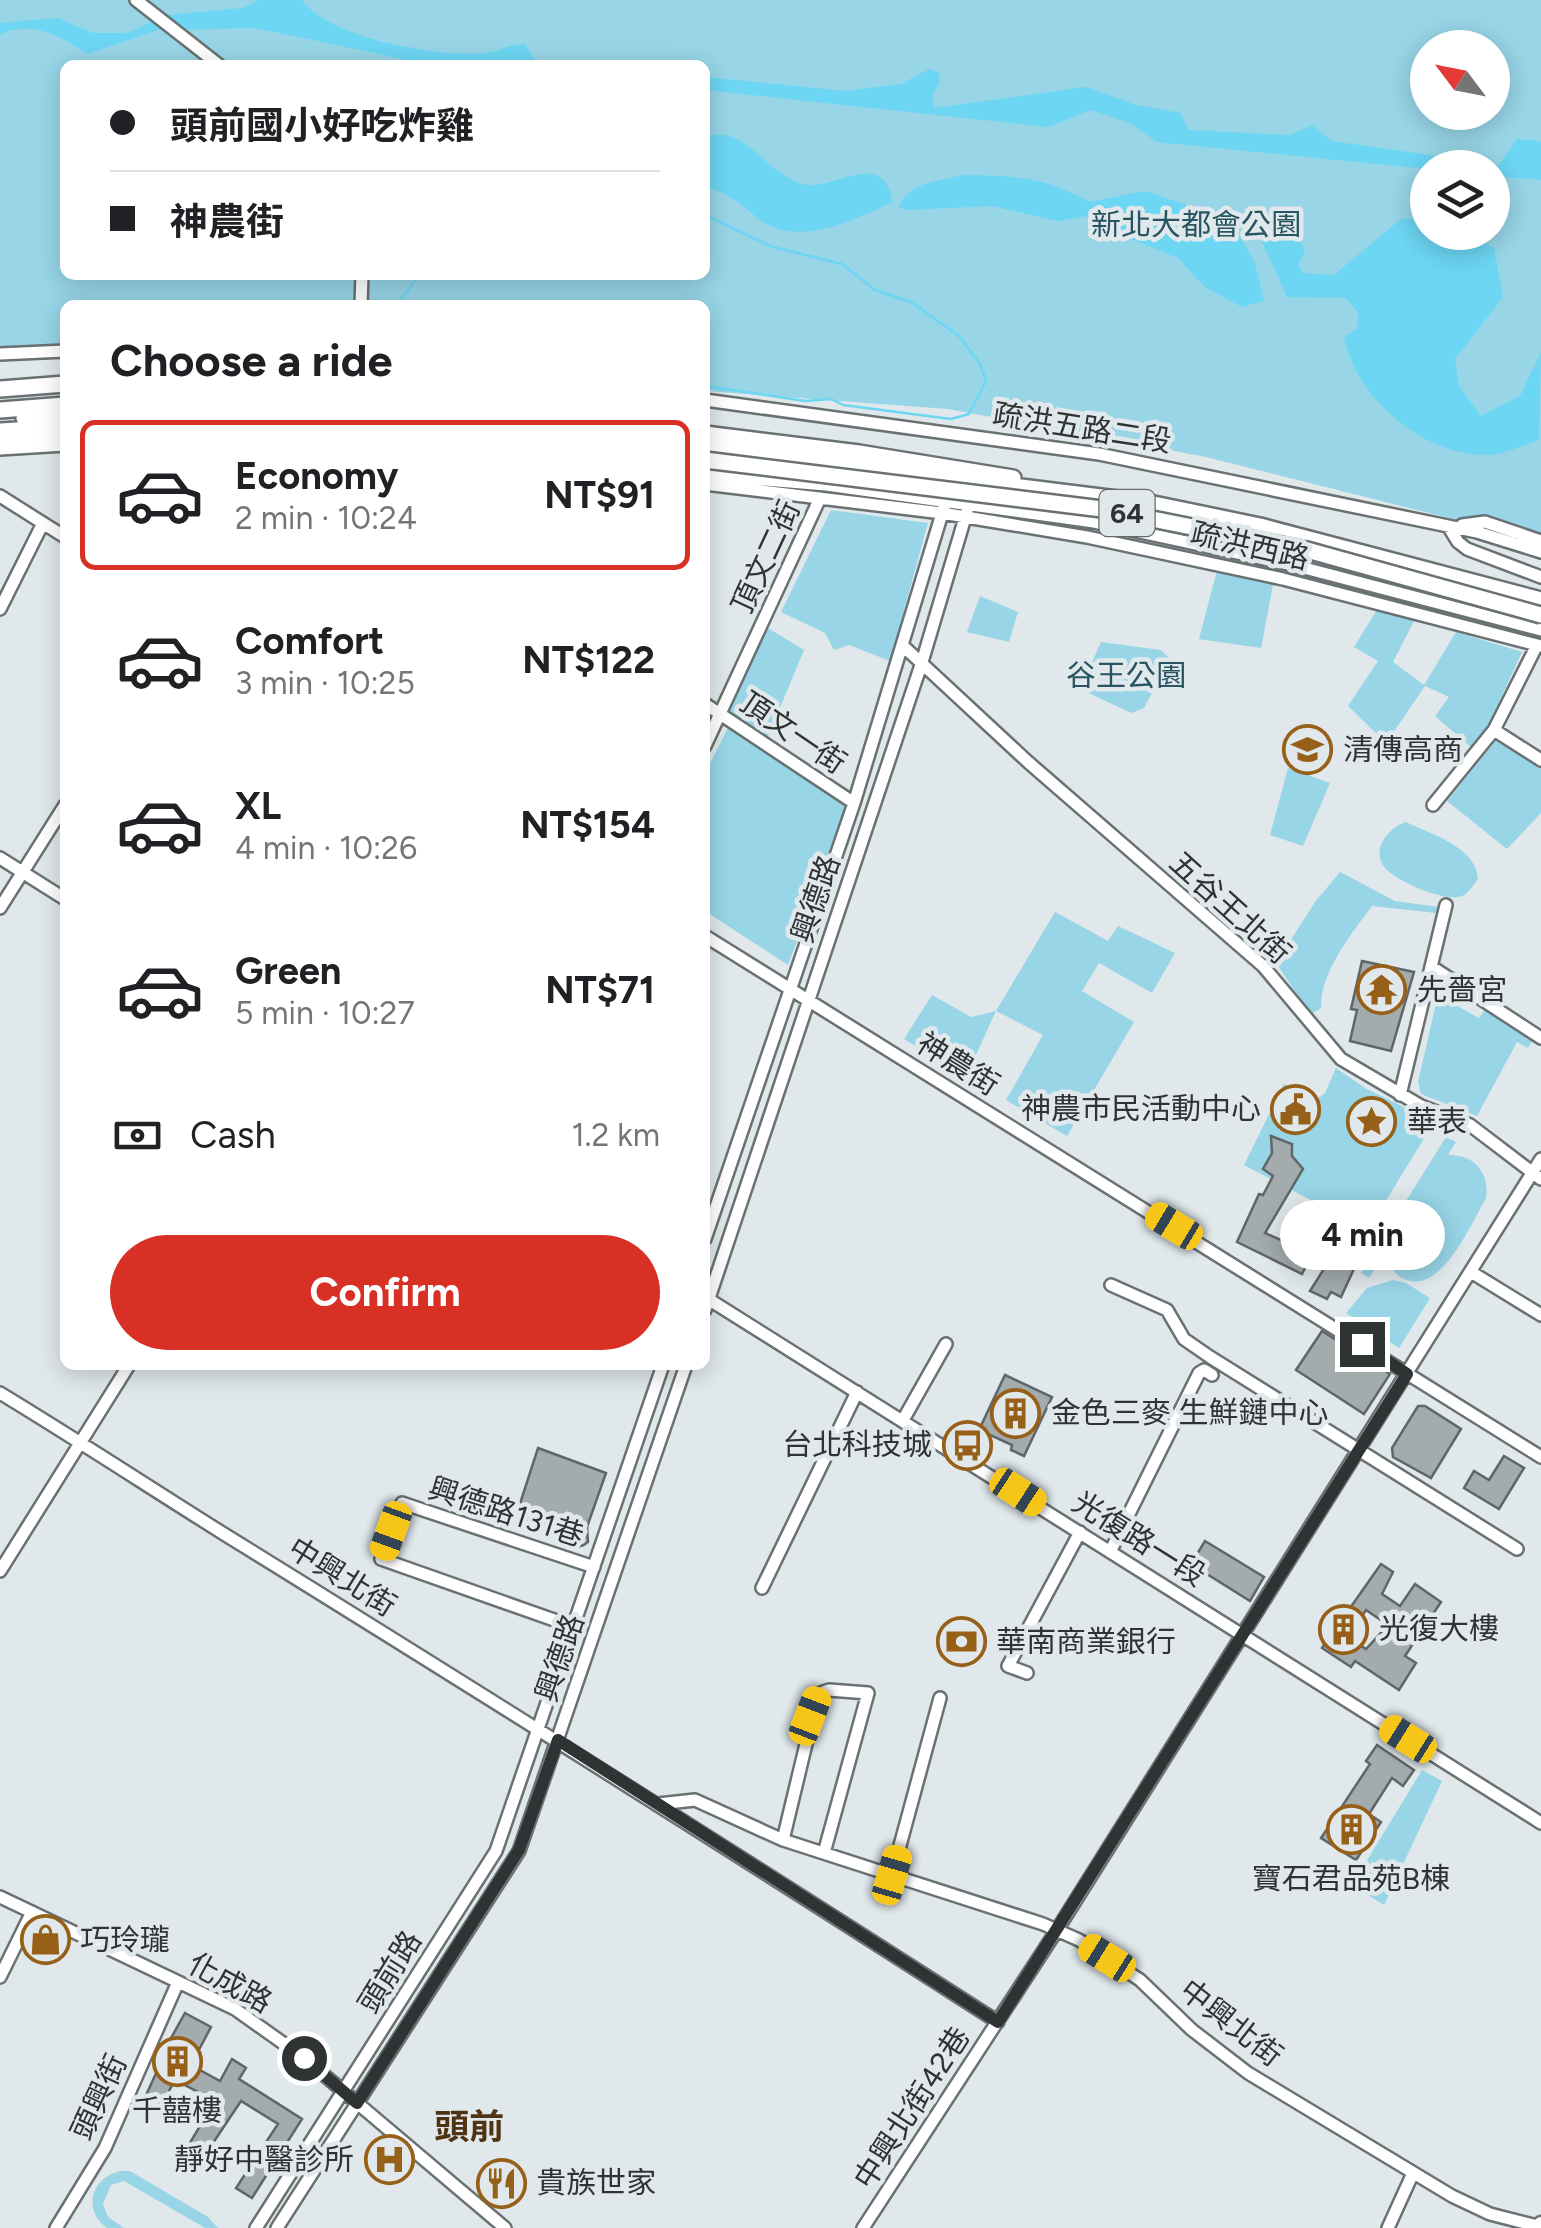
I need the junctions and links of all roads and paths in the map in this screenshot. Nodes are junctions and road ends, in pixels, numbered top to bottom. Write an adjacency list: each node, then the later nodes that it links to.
1 (136, 0): 2 (street)
2 (213, 60)
3 (60, 352): 4 (street)
4 (0, 354)
5 (60, 384): 6 (highway)
6 (0, 389)
7 (710, 401): 31 (street, 疏洪五路二段)
8 (60, 403): 9 (highway)
9 (0, 407)
10 (60, 416): 11 (highway)
11 (0, 419)
12 (60, 425): 13 (street)
13 (0, 429)
14 (60, 434): 16 (highway)
15 (710, 435): 25 (highway)
16 (0, 438)
17 (60, 444): 19 (street)
18 (710, 448): 25 (highway, 64)
19 (0, 449)
20 (710, 462): 40 (highway, 64, bridge)
21 (710, 476): 26 (street, 疏洪西路)
22 (710, 485): 24 (street, 疏洪西路)
23 (0, 496): 30 (street)
24 (820, 498): 28 (street, 疏洪西路); 46 (street, 頂文二街)
25 (1115, 499): 37 (highway, 64)
26 (946, 500): 27 (street, 疏洪西路); 28 (street, 興德路)
27 (970, 504): 29 (street, 興德路); 36 (street, 疏洪西路)
28 (942, 513): 29 (street, 疏洪西路); 42 (street, 興德路)
29 (966, 517): 39 (street, 疏洪西路); 44 (street, 興德路)
30 (43, 523): 32 (street); 38 (street)
31 (1448, 526): 33 (street, 疏洪五路二段); 34 (street, 疏洪五路二段); 35 (street)
32 (60, 534)
33 (1541, 541)
34 (1541, 552)
35 (1541, 578)
36 (1426, 598): 37 (street); 39 (street); 41 (street, 疏洪西路)
37 (1541, 601)
38 (0, 610)
39 (1420, 612): 43 (street, 疏洪西路)
40 (1541, 614)
41 (1541, 630)
42 (902, 645): 44 (street, 五谷王北街); 50 (street, 興德路)
43 (1539, 645): 47 (street)
44 (922, 662): 61 (street, 興德路); 63 (street, 五谷王北街)
45 (710, 708): 46 (street, 頂文一街)
46 (719, 714): 48 (street, 頂文二街); 50 (street, 頂文一街)
47 (1494, 730): 49 (street); 51 (street)
48 (710, 735)
49 (1541, 760)
50 (854, 803): 60 (street, 興德路)
51 (1433, 805)
52 (60, 813): 54 (street)
53 (0, 858): 54 (street)
54 (22, 872): 55 (street); 57 (street)
55 (60, 896)
56 (1446, 905): 59 (street)
57 (0, 908)
58 (710, 939): 60 (street, 神農街)
59 (1432, 967): 62 (street); 63 (street)
60 (788, 989): 61 (street, 神農街); 66 (street, 興德路)
61 (808, 1001): 69 (street, 興德路); 76 (street, 神農街)
62 (1541, 1038)
63 (1400, 1095): 65 (street, 五谷王北街)
64 (1541, 1159): 65 (street, 中興北街42巷)
65 (1537, 1176): 67 (street, 中興北街42巷)
66 (710, 1224)
67 (1471, 1272): 71 (street); 76 (street, 中興北街42巷)
68 (1111, 1285): 82 (street)
69 (710, 1290)
70 (710, 1304): 78 (street, 光復路一段)
71 (1541, 1315)
72 (946, 1344): 80 (street)
73 (126, 1370): 81 (street)
74 (661, 1370): 87 (street, 興德路)
75 (684, 1370): 95 (street, 興德路)
76 (1407, 1374): 82 (street, 中興北街42巷); 83 (street, 神農街)
77 (1212, 1375): 86 (street)
78 (857, 1392): 80 (street, 光復路一段); 89 (street)
79 (0, 1393): 81 (street, 中興北街)
80 (903, 1420): 84 (street, 光復路一段)
81 (83, 1441): 88 (street); 94 (street, 中興北街)
82 (1358, 1450): 85 (street); 91 (street, 中興北街42巷)
83 (1541, 1458)
84 (1080, 1532): 86 (street, 光復路一段); 92 (street)
85 (1517, 1549)
86 (1110, 1552): 91 (street, 光復路一段)
87 (594, 1567): 90 (street, 興德路); 90 (street, 興德路131巷)
88 (0, 1571)
89 (762, 1588)
90 (574, 1627): 94 (street, 興德路)
91 (1241, 1634): 97 (street, 光復路一段); 103 (street, 中興北街42巷)
92 (1027, 1673)
93 (940, 1698): 100 (street)
94 (540, 1729): 95 (street, 中興北街); 107 (street, 頭前路)
95 (558, 1740): 96 (street, 中興北街); 108 (street, 頭前路)
96 (658, 1804): 98 (street, 中興北街); 106 (street, 中興北街)
97 (1541, 1823)
98 (783, 1840): 99 (street, 中興北街); 99 (street)
99 (824, 1852): 100 (street, 中興北街)
100 (892, 1875): 103 (street, 中興北街)
101 (0, 1896): 102 (street, 化成路)
102 (32, 1912): 104 (street); 105 (street, 化成路)
103 (1056, 1930): 106 (street, 中興北街42巷); 109 (street, 中興北街)
104 (0, 1977)
105 (178, 1982): 107 (street, 化成路); 111 (street, 頭興街)
106 (998, 2022): 115 (street, 中興北街42巷)
107 (344, 2092): 108 (street, 化成路); 112 (street, 頭前路)
108 (357, 2103): 113 (street, 頭前路); 114 (street, 化成路)
109 (1412, 2173): 110 (street, 中興北街); 116 (street)
110 (1541, 2227)
111 (56, 2228)
112 (256, 2228)
113 (277, 2228)
114 (505, 2228)
115 (863, 2228)
116 (1388, 2228)

